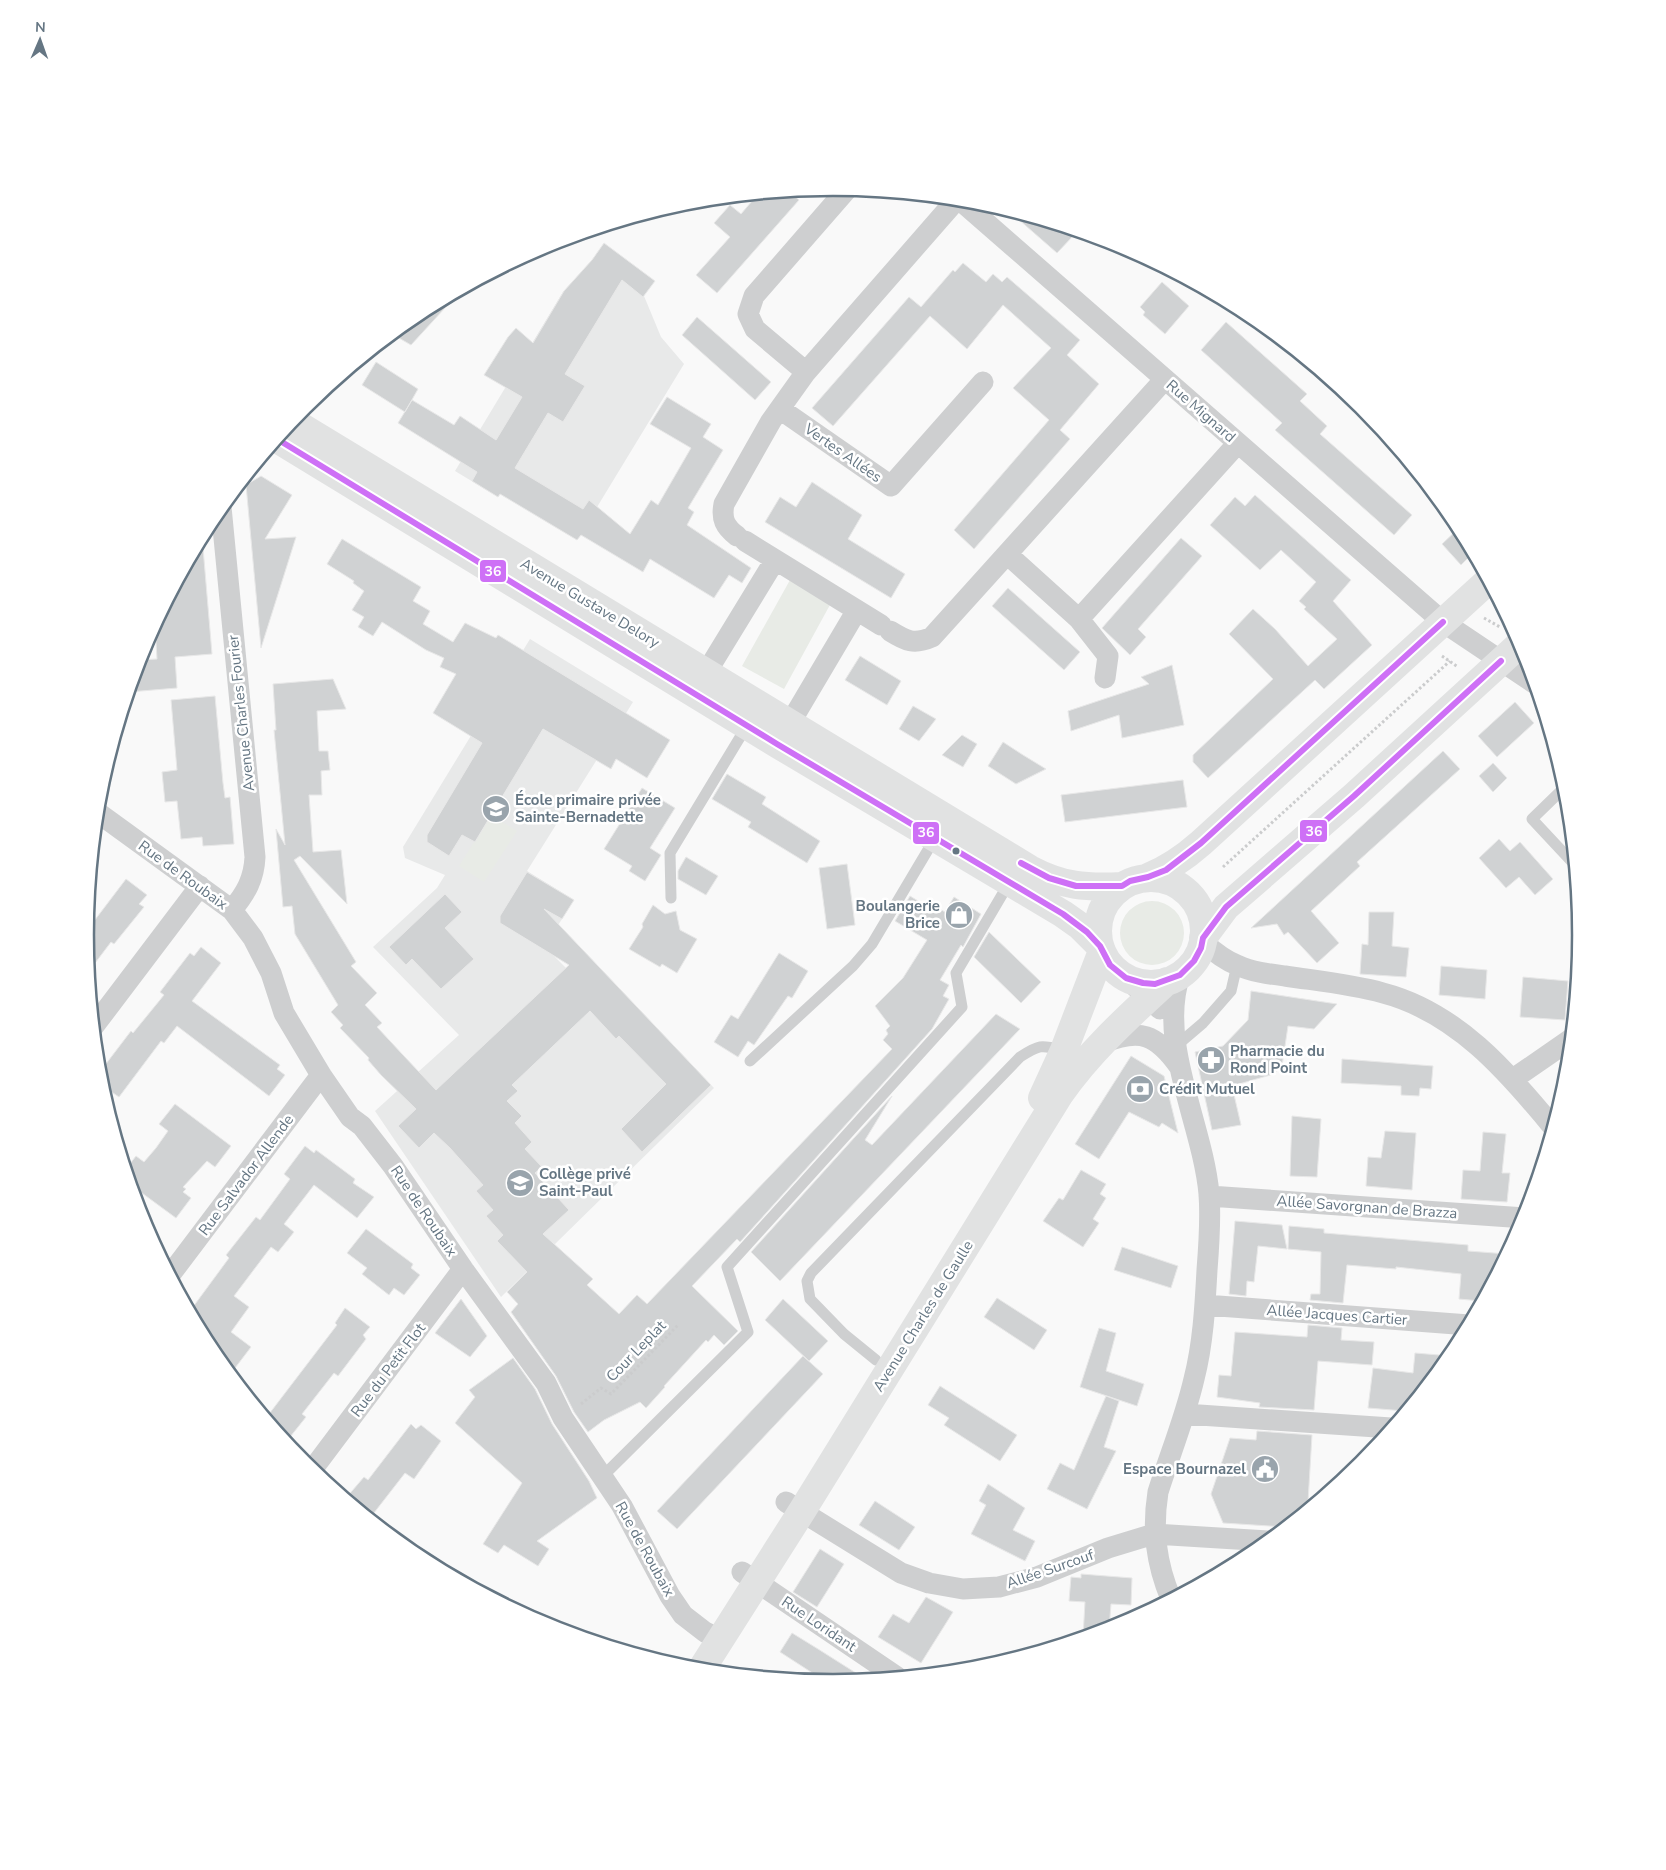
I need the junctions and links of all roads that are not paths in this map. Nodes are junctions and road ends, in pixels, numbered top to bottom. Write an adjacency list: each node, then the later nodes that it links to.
1 (841, 196): 4 (street)
2 (952, 206): 4 (street)
3 (969, 209): 5 (street, Rue Mignard)
4 (806, 372): 7 (street)
5 (1165, 379): 10 (street, Rue Mignard); 12 (street)
6 (983, 382): 7 (street, Vertes Allées)
7 (780, 409): 13 (street)
8 (298, 425): 22 (main road, Avenue Gustave Delory)
9 (282, 442): 22 (main road, Avenue Gustave Delory)
10 (1238, 443): 16 (street, Rue Mignard); 17 (street)
11 (222, 519): 34 (street, Avenue Charles Fourier)
12 (1007, 554): 15 (street); 17 (street)
13 (775, 560): 15 (street); 22 (street)
14 (1483, 584): 16 (main road)
15 (857, 610): 24 (street)
16 (1452, 614): 19 (street, Rue Mignard); 29 (main road)
17 (1079, 619): 21 (street)
18 (1510, 638): 19 (main road)
19 (1501, 661): 20 (street, Rue Mignard); 35 (main road)
20 (1526, 677)
21 (1105, 678)
22 (699, 683): 23 (main road, Avenue Gustave Delory)
23 (753, 716): 24 (main road, Avenue Gustave Delory); 33 (lane)
24 (784, 734): 27 (main road, Avenue Gustave Delory)
25 (1558, 794): 28 (lane)
26 (104, 817): 31 (street, Rue de Roubaix)
27 (941, 829): 30 (main road, Avenue Gustave Delory); 32 (main road, Avenue Gustave Delory); 44 (lane)
28 (1568, 858)
29 (1148, 878): 32 (main road); 35 (main road)
30 (1009, 883): 36 (main road, Avenue Gustave Delory); 59 (lane)
31 (200, 886): 34 (street, Rue de Roubaix); 39 (street)
32 (1122, 886): 36 (main road)
33 (672, 898)
34 (232, 910): 46 (street, Rue de Roubaix)
35 (1203, 940): 37 (street); 38 (main road)
36 (1101, 948): 38 (main road); 43 (main road, Avenue Charles de Gaulle)
37 (1237, 965): 40 (lane); 47 (street)
38 (1165, 984): 40 (street); 40 (street); 41 (main road, Avenue Charles de Gaulle)
39 (98, 1012)
40 (1175, 1041): 45 (street)
41 (1103, 1043): 45 (street); 60 (main road, Avenue Charles de Gaulle)
42 (1564, 1044): 47 (street)
43 (1064, 1050): 55 (main road, Avenue Charles de Gaulle); 55 (lane)
44 (750, 1061)
45 (1181, 1069): 49 (street)
46 (321, 1075): 51 (street, Rue Salvador Allende); 52 (street, Rue de Roubaix)
47 (1513, 1079): 48 (street)
48 (1548, 1121)
49 (1210, 1196): 50 (street, Allée Savorgnan de Brazza); 53 (street)
50 (1516, 1217)
51 (174, 1269)
52 (464, 1270): 58 (street, Rue du Petit Flot); 59 (street, Rue de Roubaix)
53 (1205, 1305): 54 (street, Allée Jacques Cartier); 56 (street)
54 (1461, 1324)
55 (876, 1360): 60 (main road, Avenue Charles de Gaulle)
56 (1185, 1414): 57 (street); 61 (street)
57 (1384, 1428)
58 (317, 1464)
59 (602, 1477): 65 (street, Rue de Roubaix)
60 (794, 1506): 61 (street, Allée Surcouf); 63 (main road, Avenue Charles de Gaulle)
61 (1154, 1534): 62 (street); 64 (street)
62 (1257, 1540)
63 (749, 1577): 65 (main road, Avenue Charles de Gaulle); 68 (street, Rue Loridant)
64 (1168, 1594)
65 (712, 1636): 66 (main road, Avenue Charles de Gaulle); 67 (main road, Avenue Charles de Gaulle)
66 (689, 1660)
67 (703, 1662)
68 (890, 1672)

